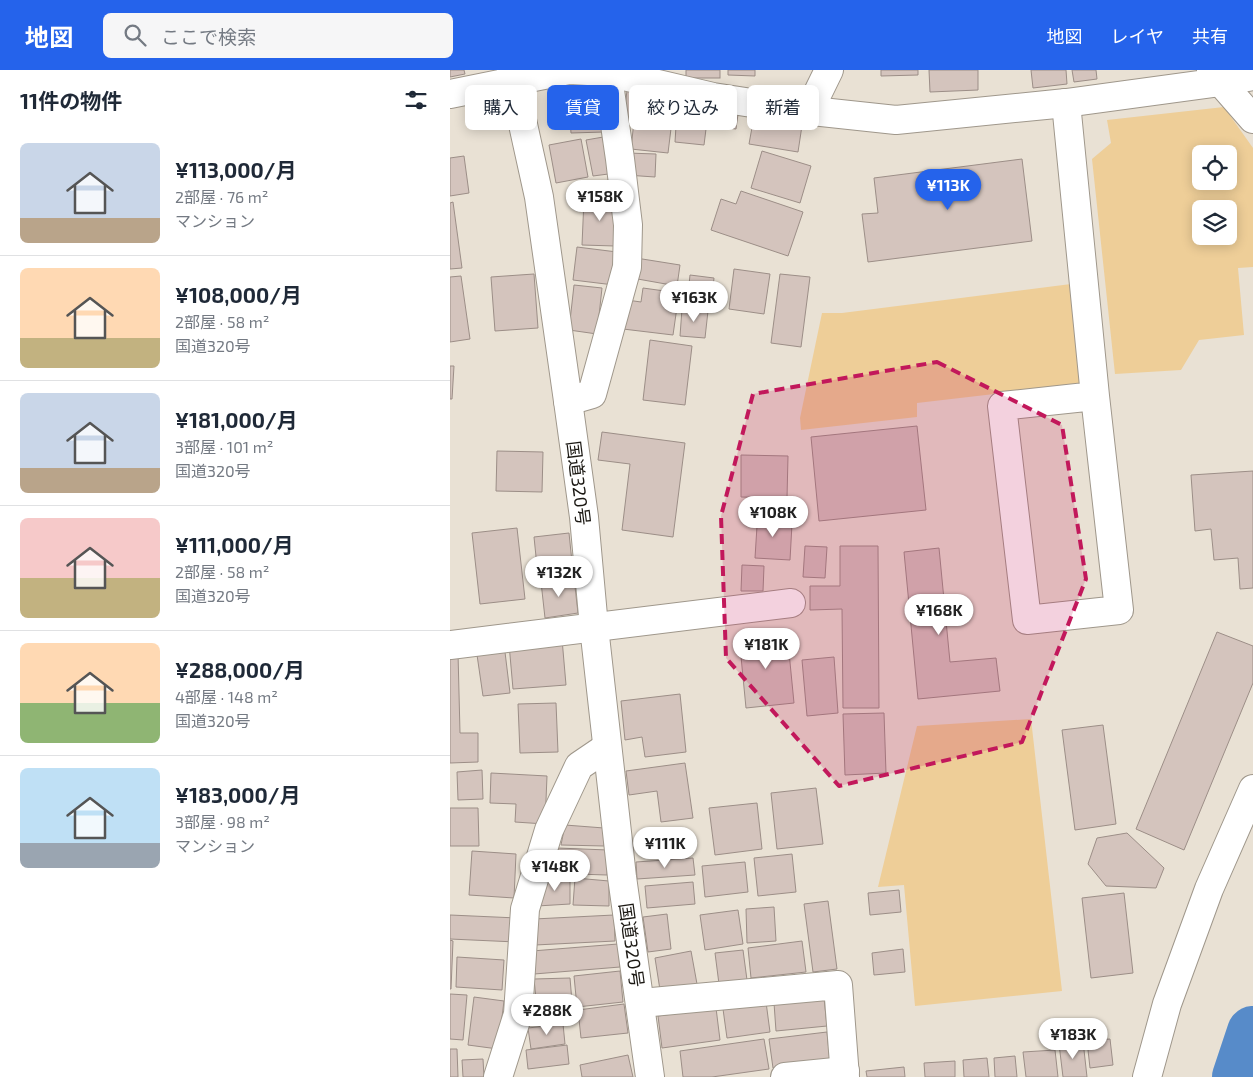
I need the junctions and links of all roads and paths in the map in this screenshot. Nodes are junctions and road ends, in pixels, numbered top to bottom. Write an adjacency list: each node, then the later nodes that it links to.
1 (828, 70): 5 (street)
2 (607, 71): 3 (street); 7 (street); 12 (street)
3 (512, 75): 6 (street); 12 (street, 国道320号)
4 (1231, 77): 8 (street); 10 (street)
5 (819, 89)
6 (450, 94)
7 (747, 102)
8 (1066, 103): 9 (street); 11 (street)
9 (819, 112)
10 (1253, 119)
11 (1095, 396): 11 (street)
12 (568, 401): 14 (street, 国道320号)
13 (791, 603): 14 (street)
14 (594, 627): 15 (street); 16 (street, 国道320号)
15 (450, 645)
16 (607, 747): 18 (street, 国道320号); 20 (street)
17 (1253, 790): 23 (street)
18 (641, 1003): 19 (street); 21 (street, 国道320号)
19 (845, 1074): 22 (street)
20 (498, 1077)
21 (650, 1077)
22 (785, 1077)
23 (1147, 1077)

